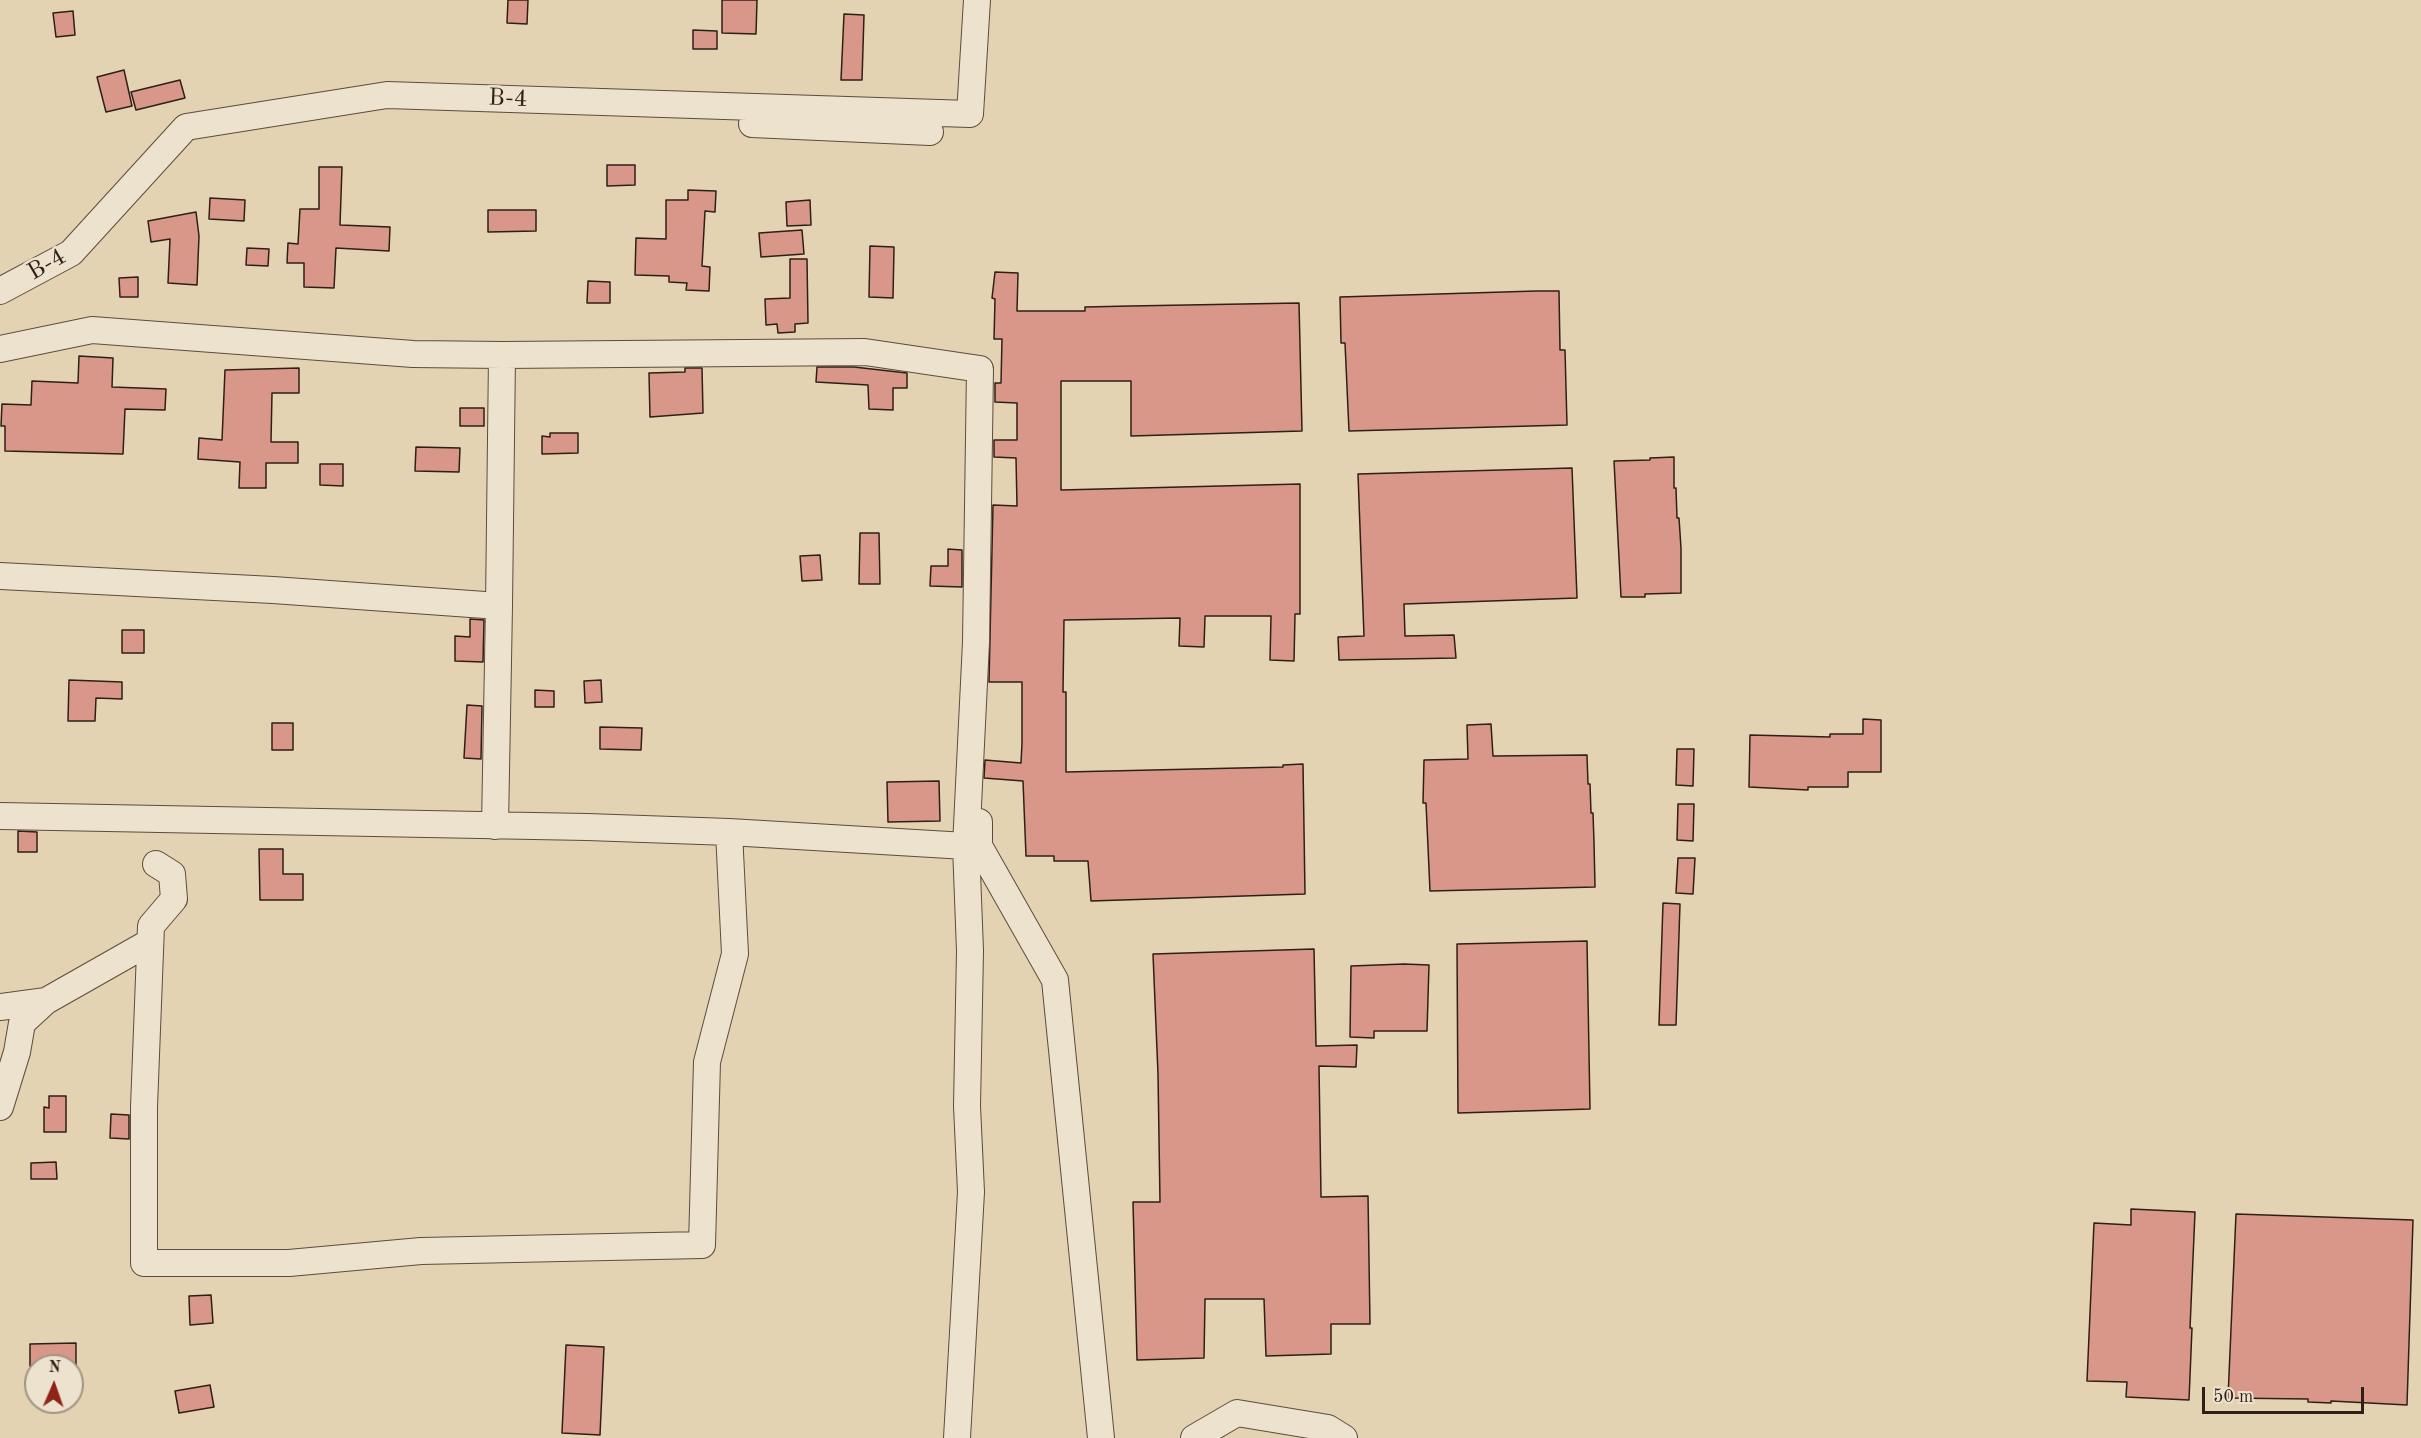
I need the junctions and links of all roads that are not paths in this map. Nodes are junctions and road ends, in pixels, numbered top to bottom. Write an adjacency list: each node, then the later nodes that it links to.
1 (977, 0): 2 (street, B-4)
2 (186, 127): 3 (street); 4 (street, B-4)
3 (930, 132)
4 (0, 291)
5 (0, 348): 6 (street)
6 (502, 355): 8 (street); 9 (street)
7 (0, 576): 8 (street)
8 (499, 606): 11 (street)
9 (976, 642): 13 (street); 20 (street)
10 (0, 816): 11 (street)
11 (495, 825): 12 (street)
12 (729, 832): 13 (street); 15 (street)
13 (966, 846): 19 (street)
14 (156, 864): 15 (street)
15 (150, 942): 16 (street)
16 (46, 1001): 17 (street); 18 (street)
17 (0, 1007)
18 (0, 1107)
19 (957, 1438)
20 (1101, 1438)
21 (1194, 1438): 22 (street)
22 (1344, 1438)

